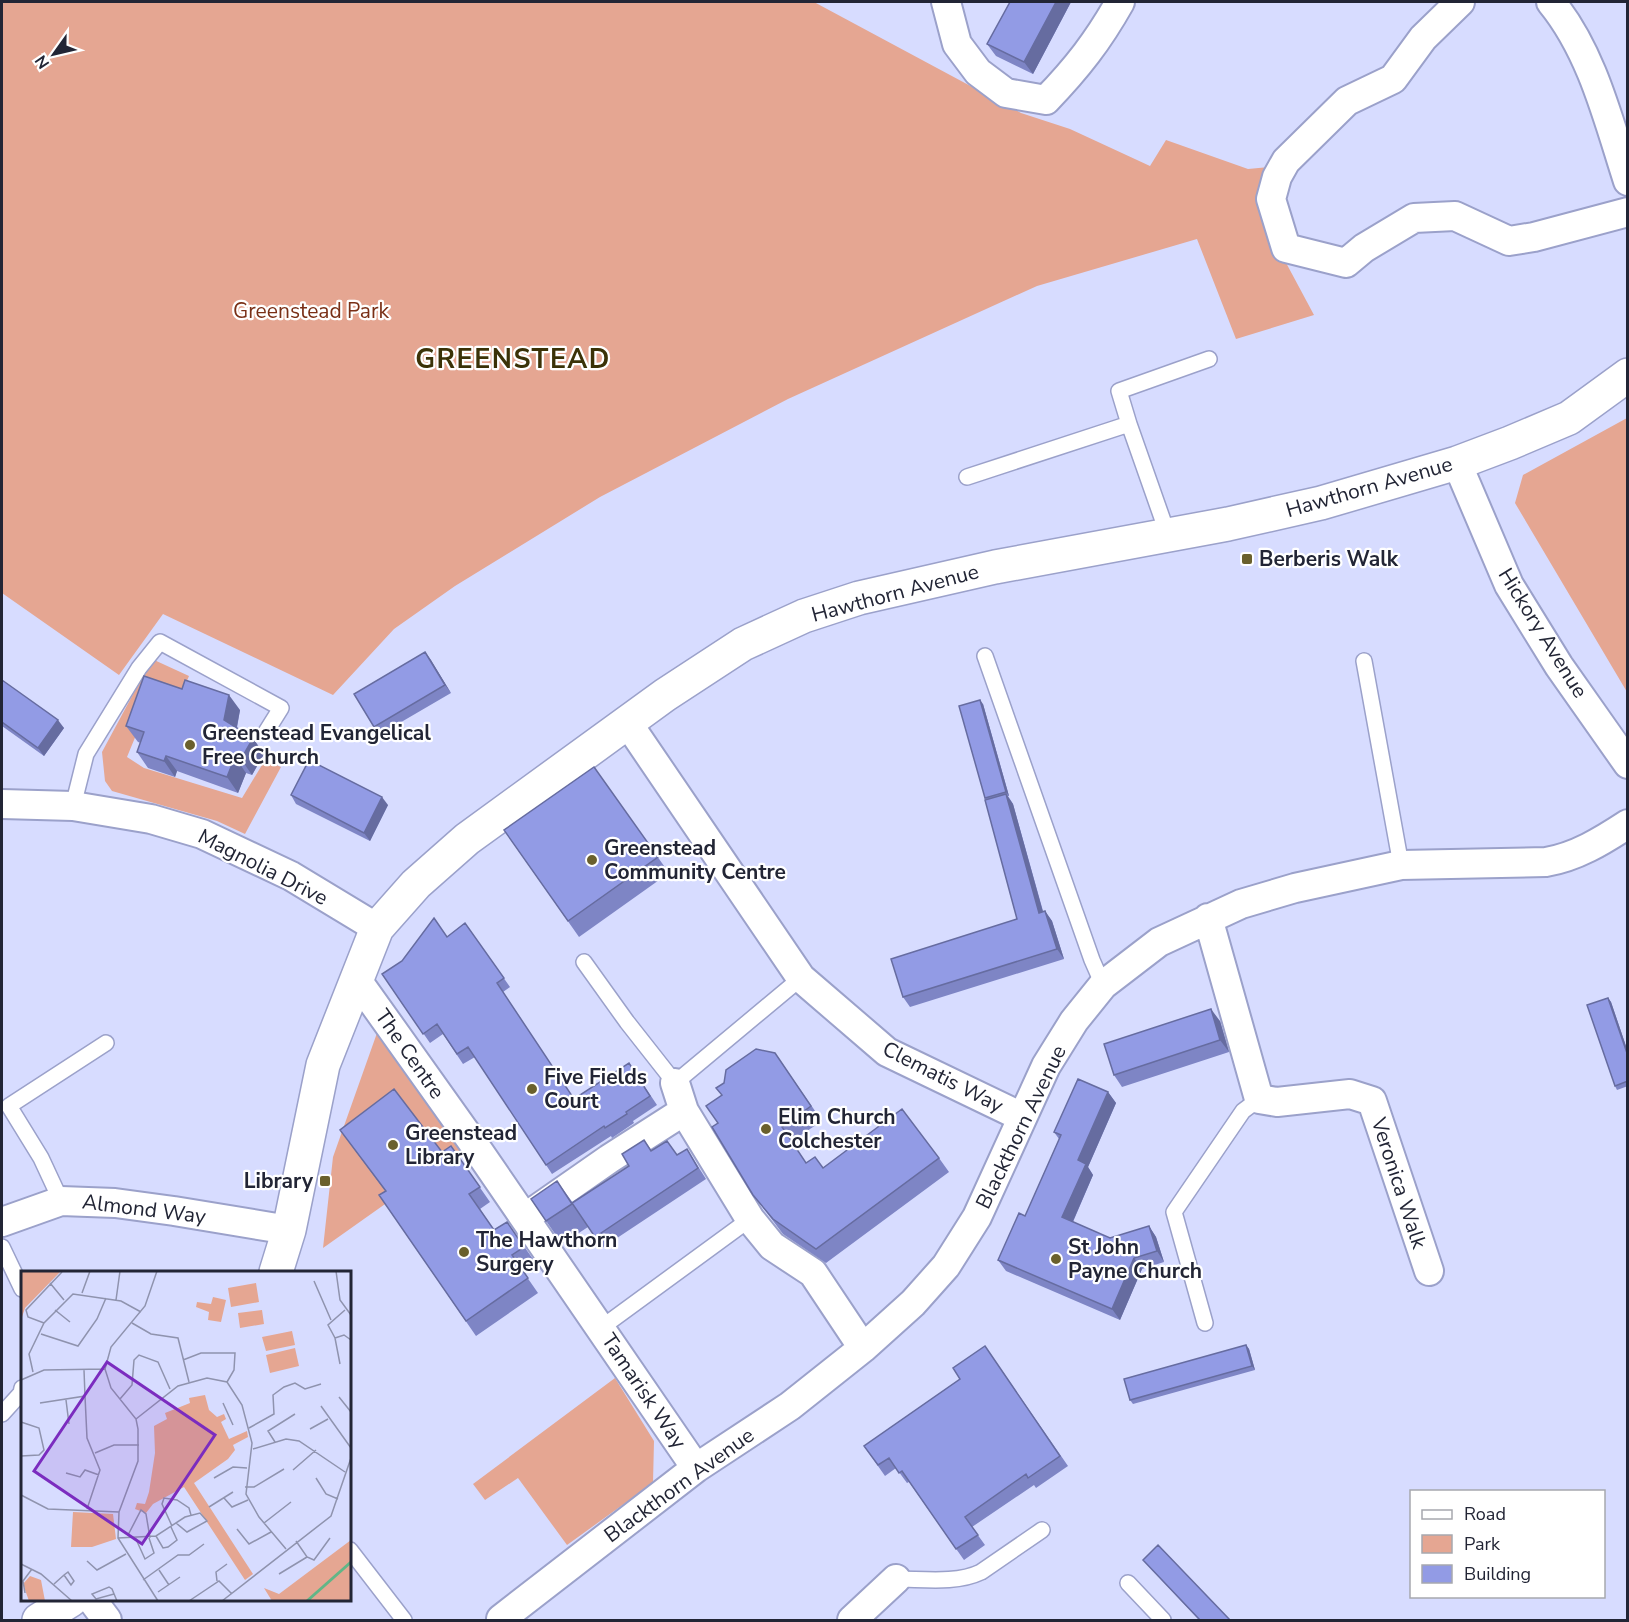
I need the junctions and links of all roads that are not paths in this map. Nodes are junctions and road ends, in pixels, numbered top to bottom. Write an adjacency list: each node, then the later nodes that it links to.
1 (945, 2): 2 (street)
2 (1120, 2)
3 (1460, 2): 7 (street)
4 (1551, 2): 5 (street)
5 (1618, 113): 6 (street)
6 (1628, 181)
7 (1628, 212)
8 (1209, 359): 10 (lane)
9 (1628, 375): 11 (street, Hawthorn Avenue)
10 (1129, 424): 12 (lane); 13 (lane)
11 (1457, 463): 13 (street, Hawthorn Avenue); 18 (street, Hickory Avenue)
12 (967, 477)
13 (1168, 535): 16 (street, Hawthorn Avenue)
14 (985, 656): 28 (lane)
15 (1364, 661): 22 (lane)
16 (627, 722): 24 (street, Hawthorn Avenue); 26 (street, Clematis Way)
17 (266, 732): 20 (lane)
18 (1628, 764)
19 (2, 804): 20 (street, Magnolia Drive)
20 (73, 806): 24 (street, Magnolia Drive)
21 (1628, 824): 22 (street, Blackthorn Avenue)
22 (1401, 865): 23 (street, Blackthorn Avenue)
23 (1208, 918): 28 (street, Blackthorn Avenue); 31 (street)
24 (377, 928): 27 (street, Hawthorn Avenue)
25 (584, 962): 30 (lane)
26 (801, 978): 30 (lane); 33 (street, Clematis Way)
27 (357, 980): 35 (street, The Centre); 38 (street, Hawthorn Avenue)
28 (1103, 985): 33 (street, Blackthorn Avenue)
29 (106, 1043): 34 (lane)
30 (675, 1083): 32 (street)
31 (1259, 1099): 41 (street, Veronica Walk); 44 (lane)
32 (684, 1111): 35 (street); 36 (street)
33 (1022, 1117): 45 (street, Blackthorn Avenue)
34 (61, 1201): 37 (street, Almond Way); 38 (street, Almond Way)
35 (524, 1218): 43 (street, The Centre)
36 (750, 1219): 43 (lane); 45 (street)
37 (2, 1222)
38 (289, 1230): 40 (street, Hawthorn Avenue)
39 (2, 1247): 42 (lane)
40 (276, 1271)
41 (1429, 1271)
42 (21, 1287)
43 (595, 1321): 48 (street, Tamarisk Way)
44 (1204, 1323)
45 (864, 1348): 48 (street, Blackthorn Avenue)
46 (21, 1393): 47 (lane)
47 (2, 1414)
48 (696, 1468): 58 (street, Blackthorn Avenue)
49 (1042, 1530): 51 (lane)
50 (351, 1551): 57 (lane)
51 (896, 1579): 59 (street)
52 (1128, 1583): 60 (lane)
53 (68, 1601): 55 (street)
54 (93, 1601): 56 (street)
55 (39, 1620)
56 (106, 1620)
57 (404, 1620)
58 (501, 1620)
59 (852, 1620)
60 (1163, 1620)

